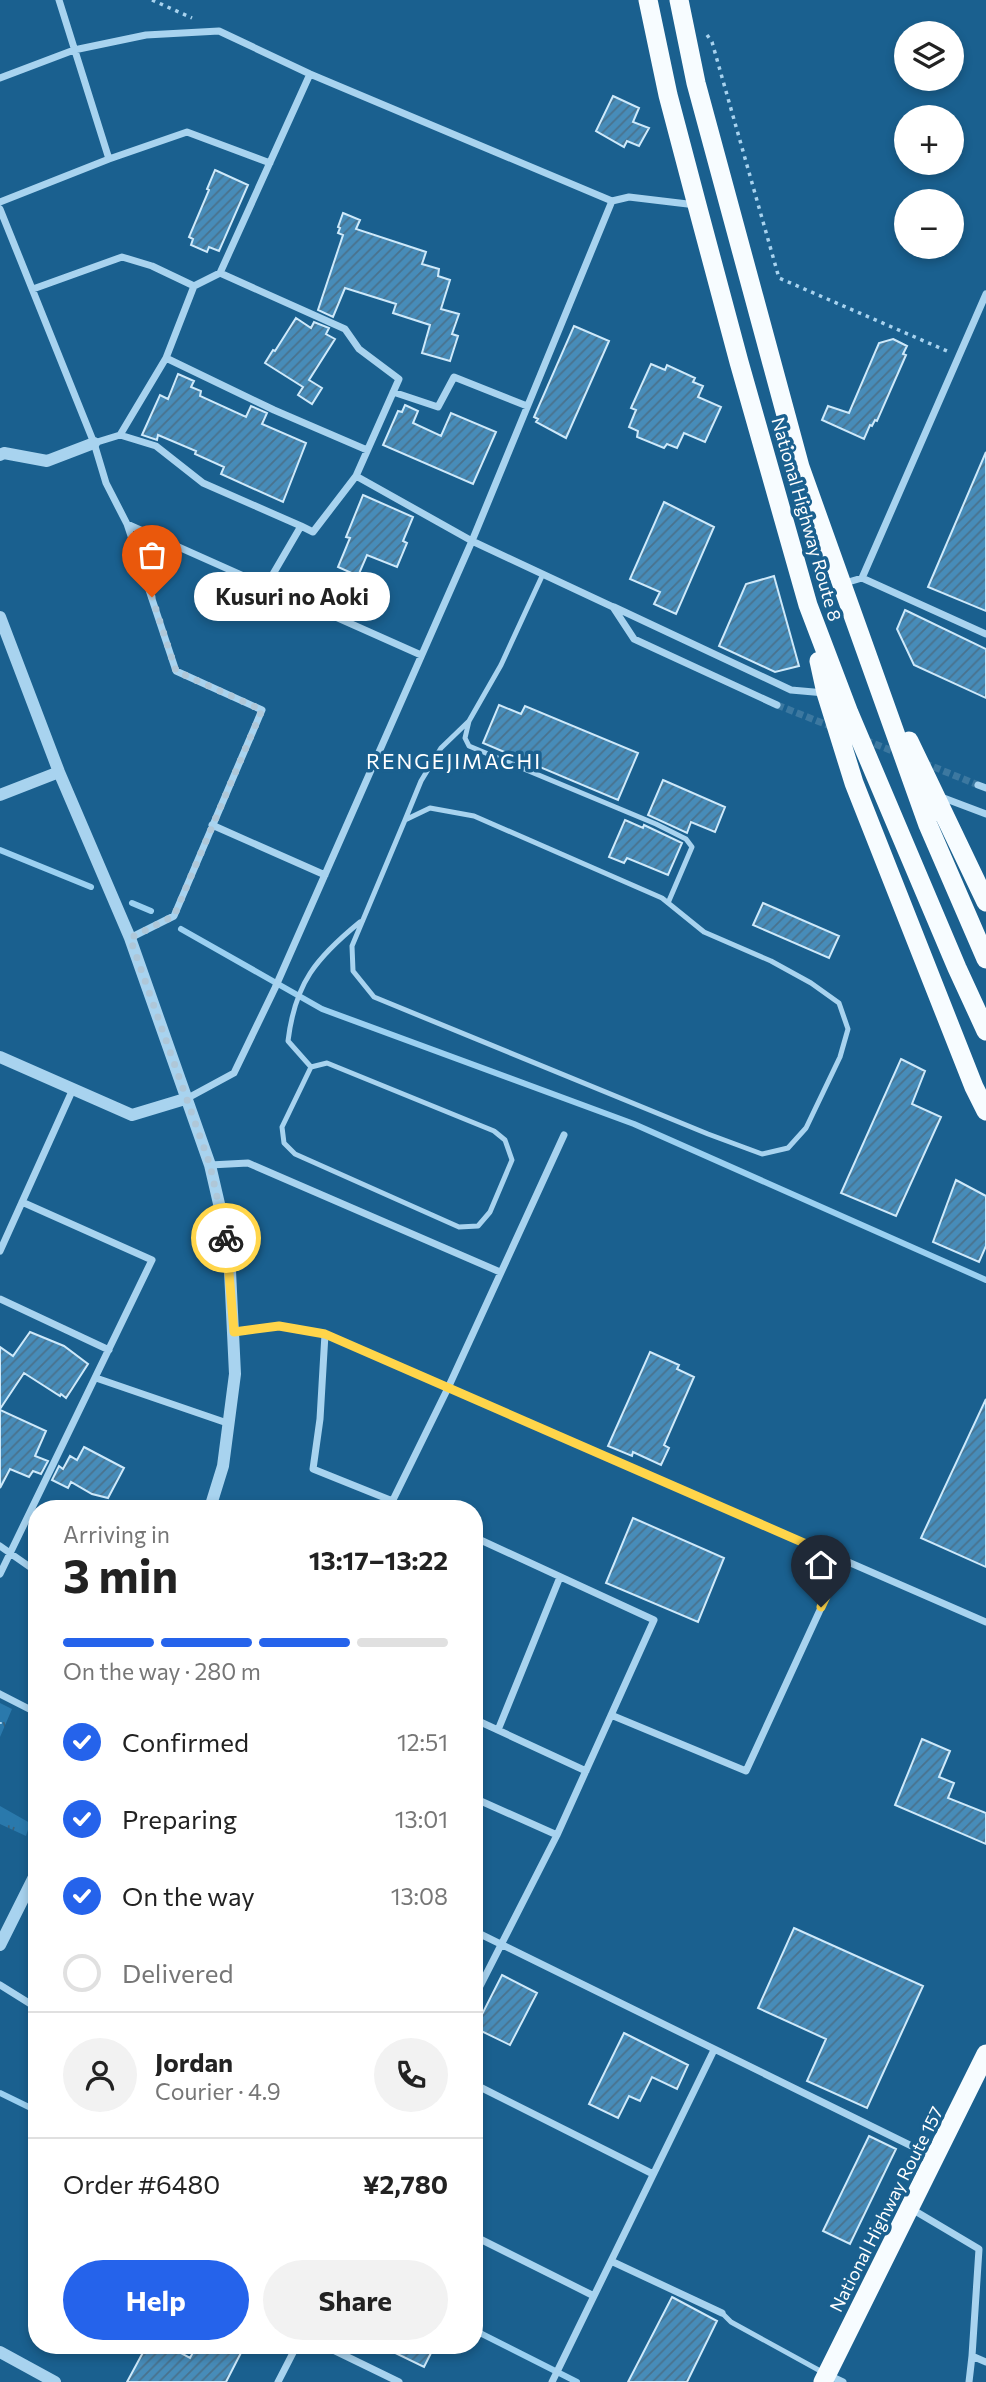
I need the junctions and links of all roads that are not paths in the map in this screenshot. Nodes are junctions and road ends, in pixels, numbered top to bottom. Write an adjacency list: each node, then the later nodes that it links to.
1 (59, 0): 4 (street)
2 (648, 0): 11 (highway, National Highway Route 8)
3 (679, 0): 30 (highway, National Highway Route 8)
4 (74, 50): 5 (street); 6 (street); 7 (street)
5 (310, 74): 8 (street); 9 (street)
6 (0, 78)
7 (109, 159): 8 (street); 10 (street)
8 (270, 163): 13 (street)
9 (612, 201): 11 (street); 19 (street)
10 (0, 202)
11 (697, 205): 32 (highway, National Highway Route 8)
12 (0, 209): 15 (street)
13 (220, 273): 14 (street); 18 (street)
14 (194, 286): 15 (street); 17 (street)
15 (33, 289): 21 (street)
16 (986, 294): 29 (street)
17 (166, 358): 20 (street); 22 (street)
18 (393, 392): 19 (street); 22 (street)
19 (527, 407): 27 (street)
20 (120, 435): 21 (street); 26 (street)
21 (94, 443): 23 (street); 25 (street)
22 (367, 450): 24 (street)
23 (0, 455)
24 (356, 476): 26 (street); 27 (street)
25 (127, 524): 31 (street); 46 (street)
26 (301, 526): 31 (street)
27 (472, 541): 28 (street); 37 (street)
28 (543, 574): 33 (street); 40 (lane)
29 (862, 578): 30 (street); 35 (street)
30 (841, 584): 36 (highway, National Highway Route 8)
31 (266, 586): 37 (street)
32 (808, 605): 38 (highway); 53 (highway, National Highway Route 8)
33 (613, 607): 38 (street); 39 (street)
34 (0, 617): 41 (street)
35 (986, 634)
36 (860, 639): 42 (highway); 52 (highway, National Highway Route 8)
37 (421, 655): 47 (street)
38 (826, 693): 58 (highway)
39 (777, 705)
40 (469, 721): 45 (lane); 49 (lane)
41 (60, 772): 43 (street); 51 (street)
42 (934, 794): 44 (street); 48 (highway)
43 (0, 795)
44 (986, 814)
45 (405, 820): 49 (lane); 50 (lane)
46 (212, 825): 47 (street); 51 (street)
47 (325, 875): 57 (street)
48 (986, 902)
49 (668, 903): 50 (lane)
50 (363, 919): 55 (lane)
51 (130, 938): 57 (street)
52 (986, 958)
53 (986, 1031)
54 (0, 1057): 56 (street)
55 (311, 1067): 55 (lane)
56 (73, 1089): 57 (street); 61 (street)
57 (185, 1099): 60 (street)
58 (986, 1111)
59 (564, 1135): 63 (street)
60 (210, 1165): 63 (street); 65 (street)
61 (22, 1202): 62 (street); 67 (street)
62 (0, 1251)
63 (500, 1272): 69 (street)
64 (0, 1299): 67 (street)
65 (234, 1332): 66 (street); 70 (street)
66 (325, 1334): 69 (street); 73 (street)
67 (109, 1350): 68 (street)
68 (96, 1378): 70 (street); 71 (street)
69 (448, 1388): 74 (street); 79 (street)
70 (230, 1424): 72 (street)
71 (36, 1500)
72 (212, 1500)
73 (380, 1500)
74 (393, 1500)
75 (28, 1516): 78 (street)
76 (483, 1541): 82 (street)
77 (0, 1546): 78 (street)
78 (10, 1553): 80 (street); 81 (street)
79 (843, 1560): 83 (street); 86 (street)
80 (28, 1566)
81 (0, 1574)
82 (561, 1577): 86 (street); 88 (street)
83 (986, 1622)
84 (0, 1694): 85 (street)
85 (28, 1708)
86 (611, 1715): 89 (street)
87 (483, 1723): 88 (street)
88 (498, 1730): 89 (street)
89 (586, 1771): 91 (street)
90 (483, 1802): 91 (street)
91 (558, 1835): 95 (street)
92 (28, 1889): 94 (street)
93 (483, 1936): 95 (street)
94 (0, 1945)
95 (501, 1945): 96 (street); 99 (street)
96 (483, 1980)
97 (0, 1985): 98 (street)
98 (28, 2002)
99 (714, 2050): 102 (street); 103 (street)
100 (986, 2054): 102 (highway, National Highway Route 157)
101 (483, 2089): 103 (street)
102 (936, 2158): 104 (highway, National Highway Route 157)
103 (653, 2174): 106 (street)
104 (909, 2207): 112 (street); 114 (highway, National Highway Route 157)
105 (483, 2240): 107 (street)
106 (611, 2261): 107 (street); 108 (street)
107 (594, 2296): 115 (street)
108 (722, 2313): 114 (lane)
109 (0, 2352): 116 (street)
110 (292, 2354): 117 (street)
111 (341, 2354): 118 (street)
112 (972, 2357): 113 (street); 119 (street)
113 (986, 2362)
114 (831, 2379)
115 (553, 2381)
116 (55, 2382)
117 (278, 2382)
118 (399, 2382)
119 (969, 2382)

